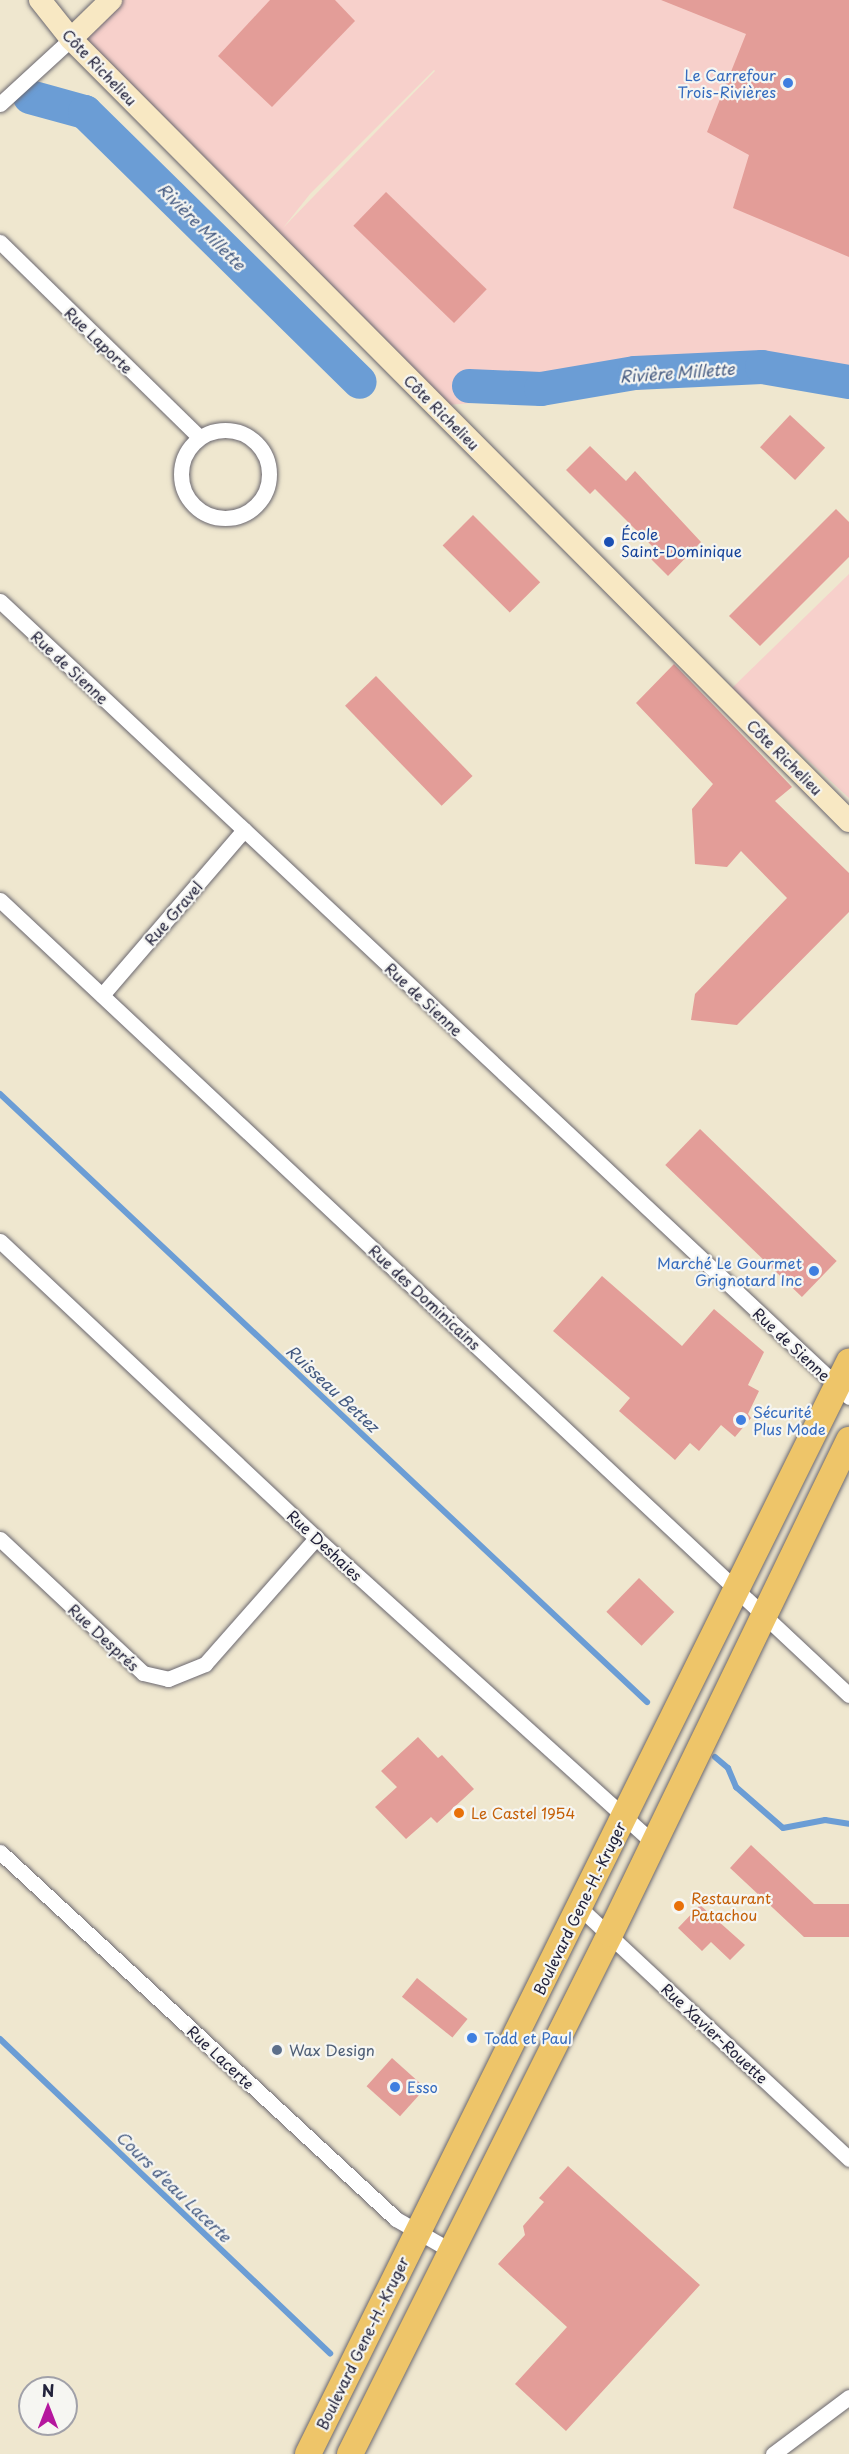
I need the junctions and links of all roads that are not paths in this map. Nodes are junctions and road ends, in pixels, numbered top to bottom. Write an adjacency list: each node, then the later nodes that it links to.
1 (40, 0): 3 (street, Côte Richelieu)
2 (111, 0): 3 (street)
3 (71, 39): 4 (street); 8 (street, Côte Richelieu)
4 (0, 104)
5 (0, 242): 6 (street, Rue Laporte)
6 (199, 437): 6 (street)
7 (0, 601): 9 (street, Rue de Sienne)
8 (849, 821)
9 (244, 830): 11 (street, Rue Gravel); 14 (street, Rue de Sienne)
10 (0, 900): 11 (street, Rue des Dominicains)
11 (102, 995): 18 (street, Rue des Dominicains)
12 (0, 1241): 16 (street, Rue Deshaies)
13 (849, 1362): 14 (main road, Boulevard Gene-H.-Kruger)
14 (843, 1392): 18 (main road, Boulevard Gene-H.-Kruger)
15 (849, 1440): 19 (main road)
16 (316, 1538): 17 (street, Rue Després); 21 (street, Rue Deshaies)
17 (0, 1539)
18 (736, 1588): 19 (street, Rue des Dominicains); 21 (main road, Boulevard Gene-H.-Kruger)
19 (765, 1614): 20 (street, Rue des Dominicains); 22 (main road)
20 (849, 1695)
21 (624, 1818): 22 (street, Rue Deshaies); 24 (main road, Boulevard Gene-H.-Kruger)
22 (654, 1844): 25 (main road)
23 (0, 1852): 27 (street, Rue Lacerte)
24 (580, 1908): 25 (street, Rue Xavier-Rouette); 27 (main road, Boulevard Gene-H.-Kruger)
25 (610, 1934): 26 (street, Rue Xavier-Rouette); 28 (main road)
26 (849, 2159)
27 (416, 2232): 28 (street, Rue Lacerte); 30 (main road, Boulevard Gene-H.-Kruger)
28 (450, 2250): 31 (main road)
29 (849, 2397): 32 (street)
30 (308, 2454)
31 (350, 2454)
32 (773, 2454)

